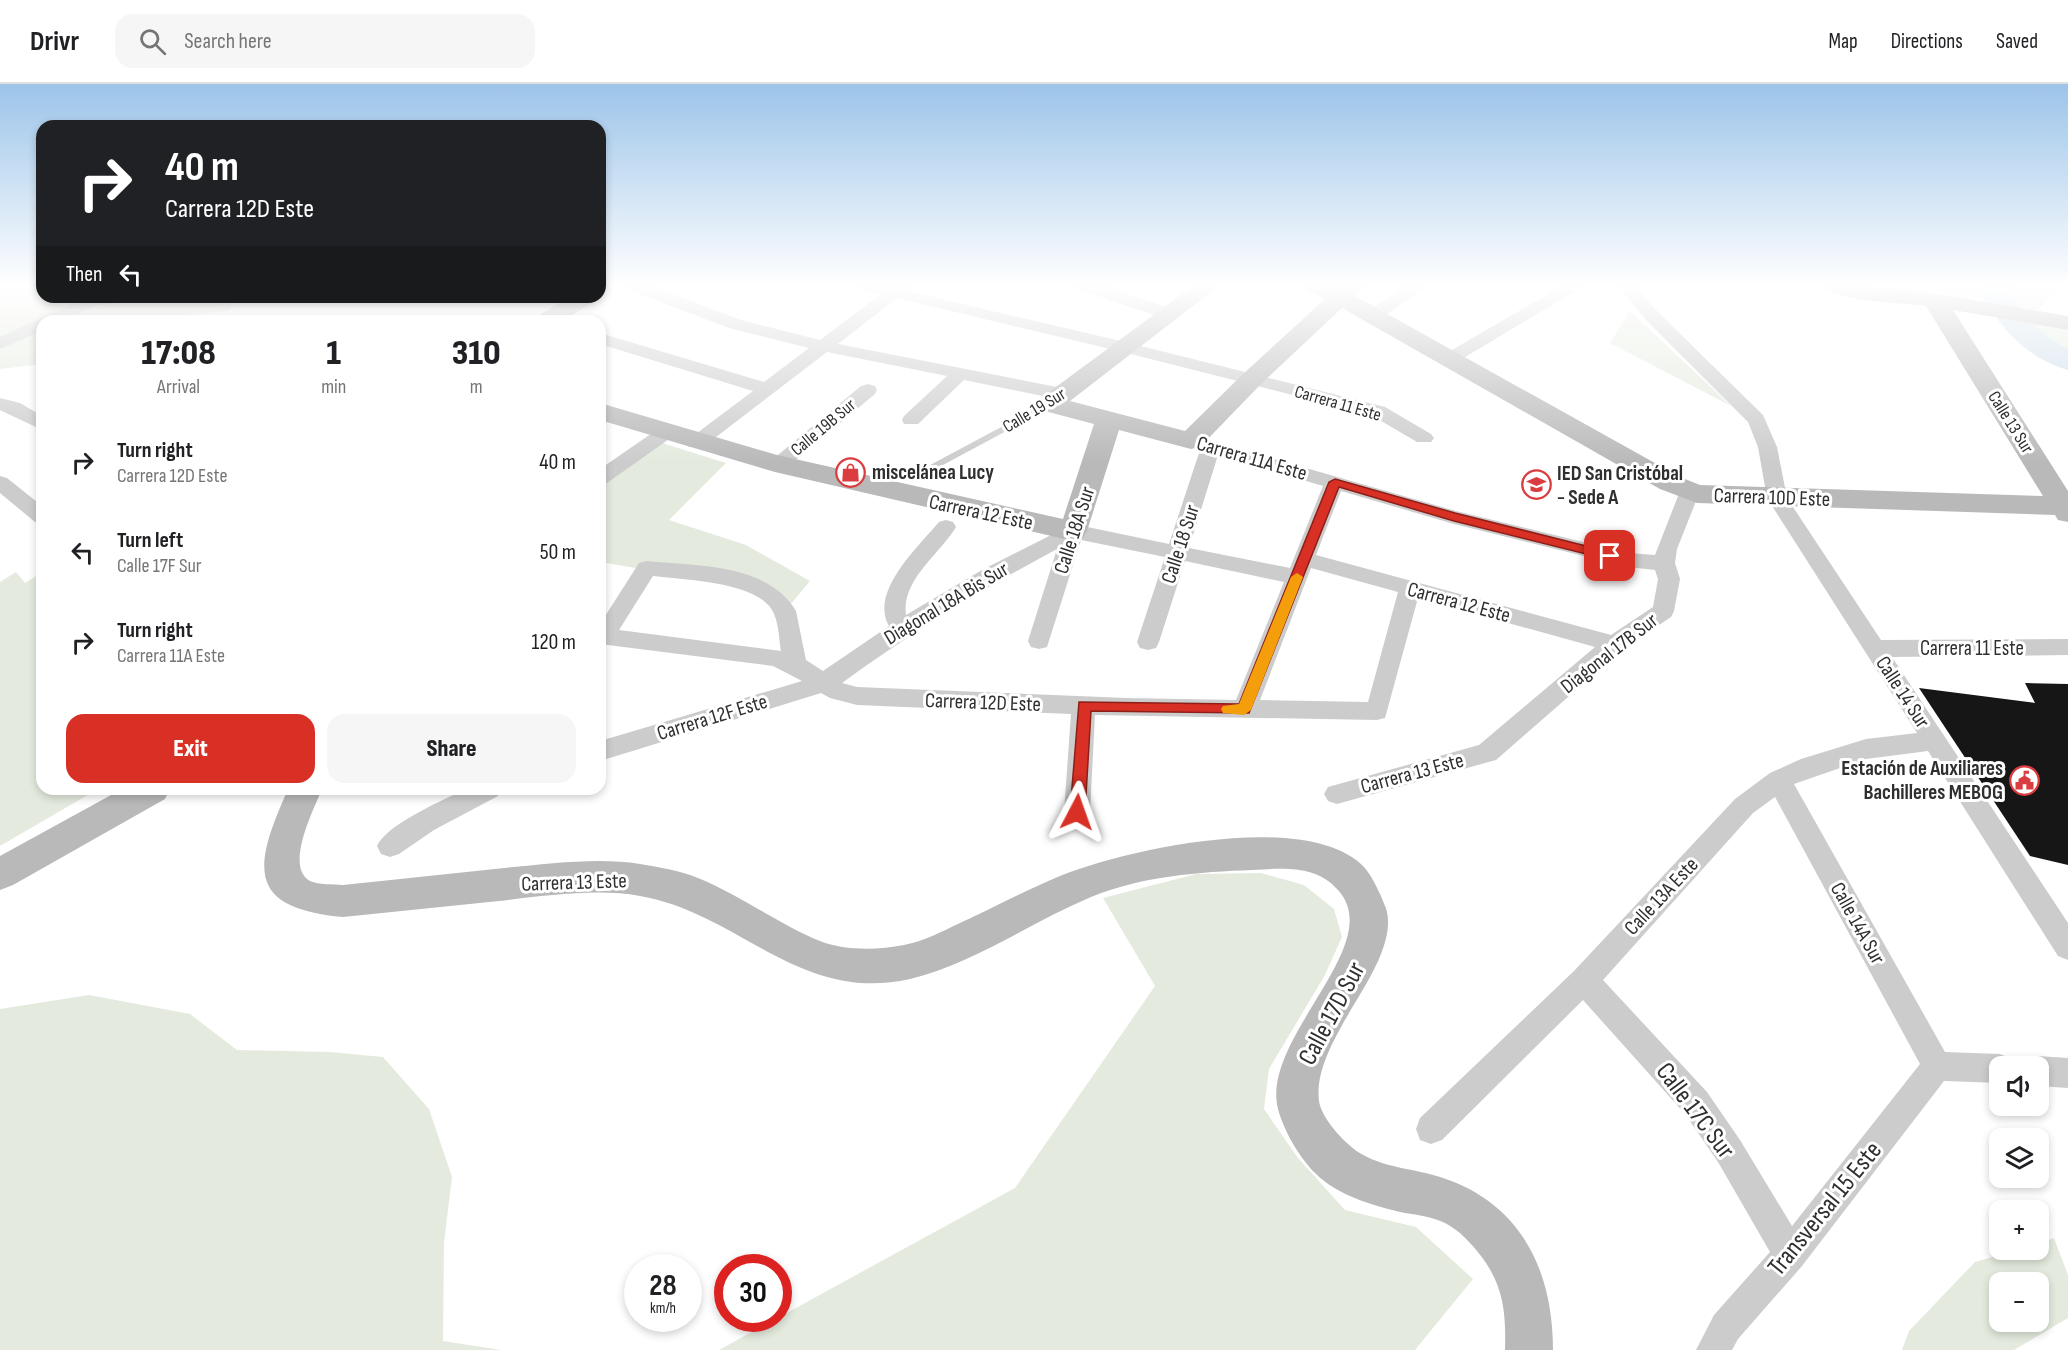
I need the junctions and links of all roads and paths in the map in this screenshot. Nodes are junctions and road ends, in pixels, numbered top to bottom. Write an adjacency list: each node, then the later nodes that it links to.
1 (620, 344): 16 (street)
2 (814, 344): 11 (street, Carrera 11A Este)
3 (825, 344): 11 (street)
4 (1114, 344): 12 (street, Carrera 11 Este)
5 (1129, 344): 12 (street, Calle 19 Sur)
6 (1290, 344): 15 (street, Calle 18 Sur)
7 (1426, 344): 13 (street, Carrera 10D Este)
8 (1475, 344): 13 (street)
9 (1680, 344): 34 (street)
10 (1962, 344): 35 (street, Calle 13 Sur)
11 (822, 346): 14 (street, Carrera 11A Este); 16 (street)
12 (1125, 347): 15 (street, Carrera 11 Este); 18 (street, Calle 19 Sur)
13 (1451, 358): 33 (street, Carrera 10D Este)
14 (959, 375): 18 (street, Carrera 11A Este); 23 (street)
15 (1252, 379): 25 (street, Carrera 11 Este); 27 (street, Calle 18 Sur)
16 (766, 389): 26 (street)
17 (868, 390): 28 (street, Calle 19B Sur)
18 (1056, 399): 21 (street, Carrera 11A Este); 30 (lane, Calle 19 Sur)
19 (0, 404): 22 (street)
20 (606, 413): 24 (street, Carrera 12 Este)
21 (1110, 419): 27 (street, Carrera 11A Este); 38 (street, Calle 18A Sur)
22 (36, 420)
23 (911, 420)
24 (665, 433): 26 (street, Carrera 12 Este); 29 (street)
25 (1424, 438)
26 (696, 442): 28 (street, Carrera 12 Este)
27 (1201, 444): 31 (street, Carrera 11A Este); 39 (street, Calle 18 Sur)
28 (779, 464): 38 (street, Carrera 12 Este)
29 (606, 474)
30 (909, 478)
31 (1335, 482): 40 (street, Carrera 11A Este); 41 (street)
32 (0, 483): 36 (street)
33 (1690, 491): 34 (street, Carrera 10D Este); 40 (street, Diagonal 17B Sur)
34 (1777, 498): 35 (street, Carrera 10D Este); 50 (street, Calle 14 Sur)
35 (2067, 509)
36 (36, 512)
37 (946, 527): 43 (street)
38 (1073, 531): 39 (street, Carrera 12 Este); 43 (street, Diagonal 18A Bis Sur); 46 (street, Calle 18A Sur)
39 (1177, 552): 41 (street, Carrera 12 Este); 47 (street, Calle 18 Sur)
40 (1664, 563): 48 (street, Diagonal 17B Sur)
41 (1301, 568): 42 (street, Carrera 12 Este); 54 (street)
42 (1410, 588): 48 (street, Carrera 12 Este); 54 (street, Carrera 12D Este)
43 (902, 628): 52 (street, Diagonal 18A Bis Sur)
44 (606, 630): 51 (street)
45 (606, 637): 51 (street, Carrera 12D Este)
46 (1039, 641)
47 (1148, 642)
48 (1614, 644): 57 (street, Diagonal 17B Sur)
49 (2068, 647): 50 (street, Carrera 11 Este)
50 (1875, 649): 55 (street, Calle 14 Sur)
51 (795, 665): 52 (street, Carrera 12D Este)
52 (824, 683): 53 (street, Carrera 12D Este); 56 (street, Carrera 12F Este)
53 (1084, 705): 54 (street, Carrera 12D Este); 63 (street)
54 (1244, 710)
55 (1935, 741): 58 (street, Calle 13A Este); 67 (street, Calle 14 Sur)
56 (606, 749)
57 (1487, 753): 59 (street, Carrera 13 Este)
58 (1779, 780): 68 (street, Calle 13A Este); 69 (street, Calle 14A Sur)
59 (1337, 794)
60 (140, 795): 65 (street)
61 (303, 795): 66 (street, Carrera 13 Este)
62 (477, 795): 64 (street)
63 (1077, 812)
64 (390, 846)
65 (6, 875)
66 (1077, 887): 75 (street, Calle 17D Sur)
67 (2068, 947)
68 (1584, 980): 73 (street, Calle 13A Este); 74 (street, Calle 17C Sur)
69 (1936, 1066): 70 (street); 74 (street, Transversal 15 Este)
70 (1989, 1069)
71 (2049, 1072): 72 (street)
72 (2068, 1073)
73 (1431, 1129)
74 (1790, 1254): 76 (street, Transversal 15 Este)
75 (1529, 1350)
76 (1713, 1350)

